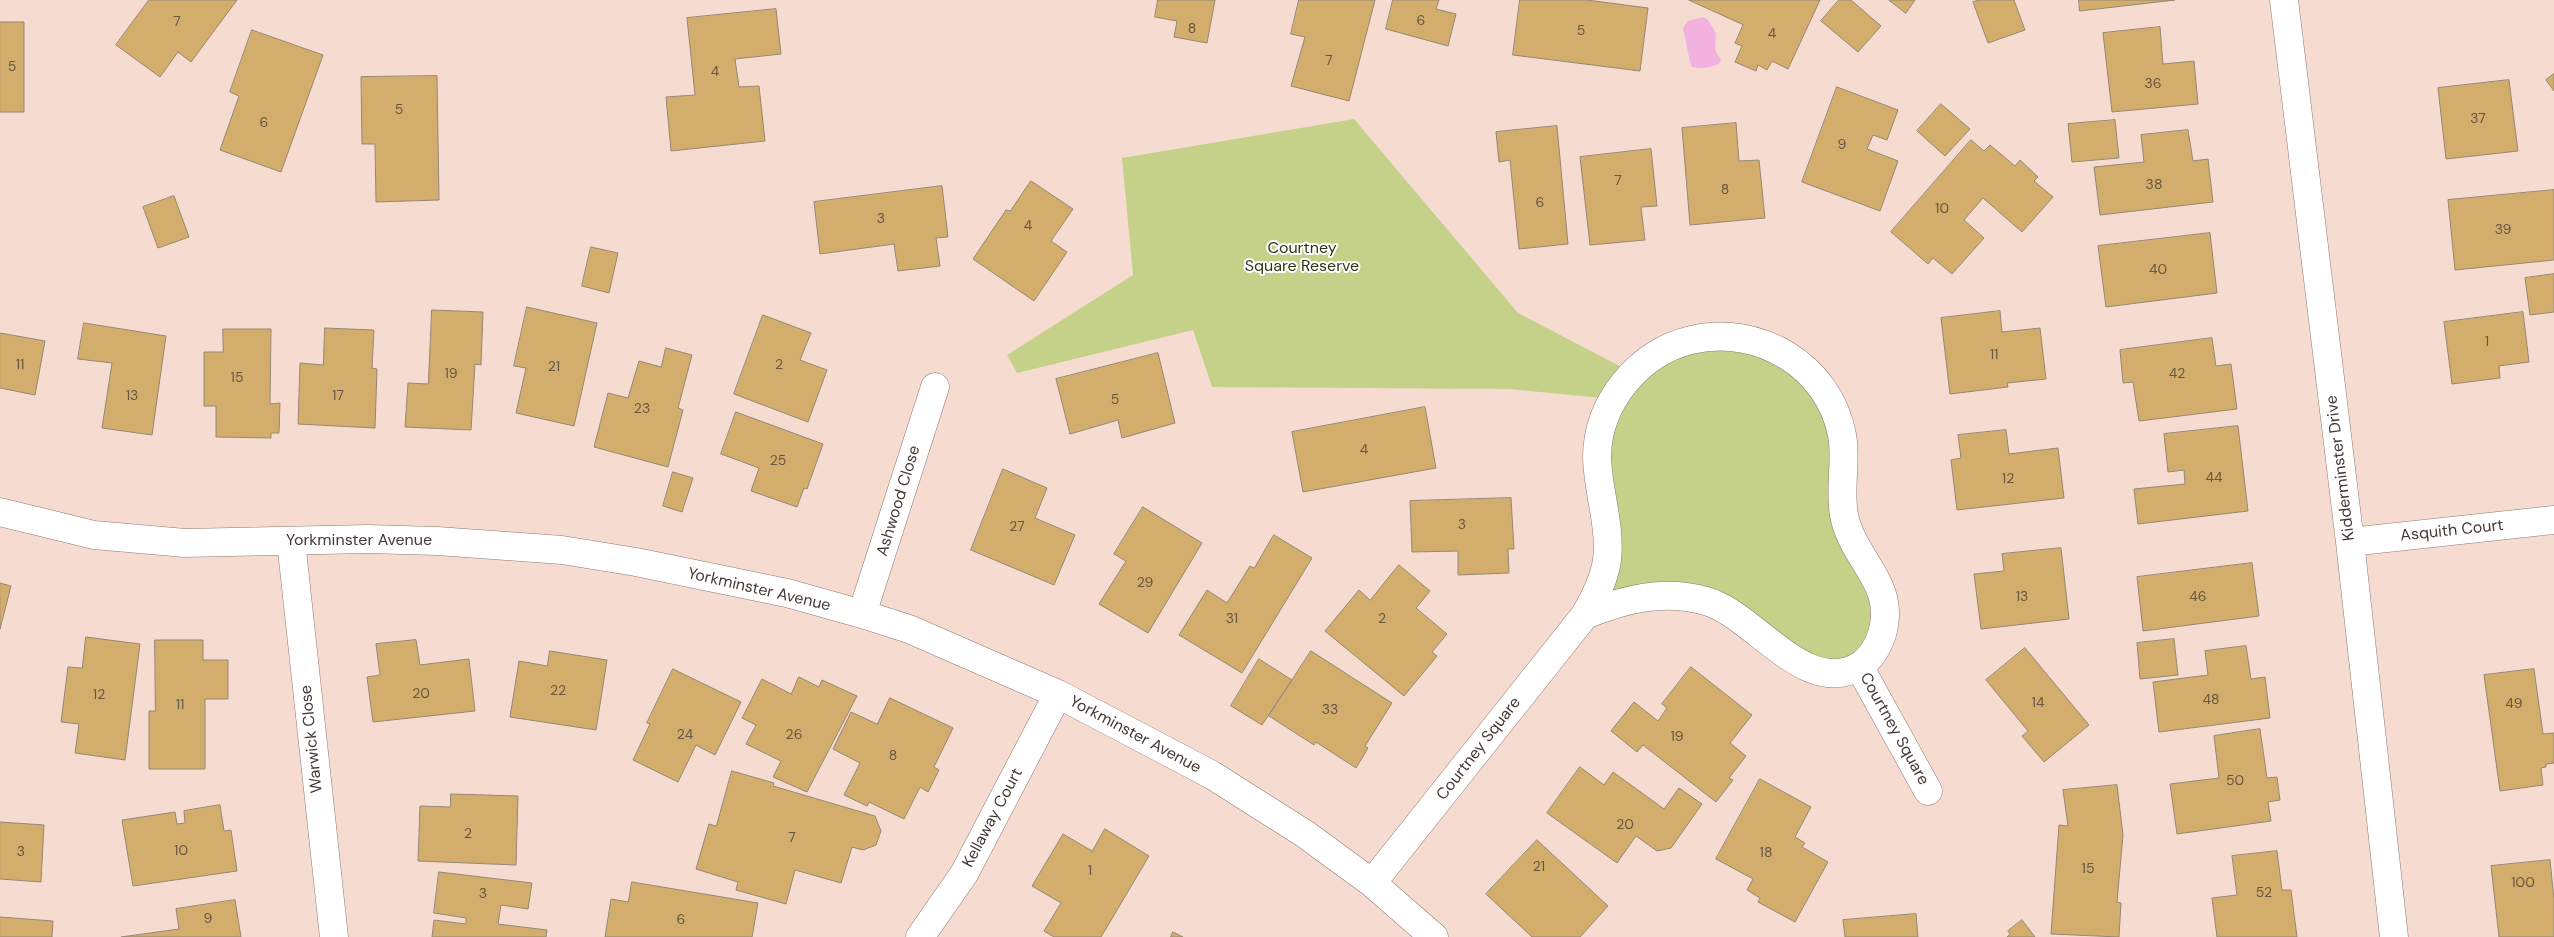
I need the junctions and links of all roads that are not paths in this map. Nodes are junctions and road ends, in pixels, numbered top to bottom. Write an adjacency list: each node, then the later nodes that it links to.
1 (2284, 0): 6 (street, Kidderminster Drive)
2 (935, 386): 7 (street, Ashwood Close)
3 (0, 512): 5 (street, Yorkminster Avenue)
4 (2554, 520): 6 (street, Asquith Court)
5 (291, 541): 7 (street, Yorkminster Avenue); 13 (street, Warwick Close)
6 (2350, 542): 16 (street, Kidderminster Drive)
7 (862, 614): 10 (street, Yorkminster Avenue)
8 (1585, 615): 9 (street, Courtney Square); 9 (street, Courtney Square); 12 (street, Courtney Square)
9 (1859, 666): 11 (street, Courtney Square)
10 (1058, 694): 12 (street, Yorkminster Avenue); 14 (street, Kellaway Court)
11 (1928, 792)
12 (1372, 883): 15 (street, Yorkminster Avenue)
13 (334, 937)
14 (920, 937)
15 (1434, 937)
16 (2394, 937)

